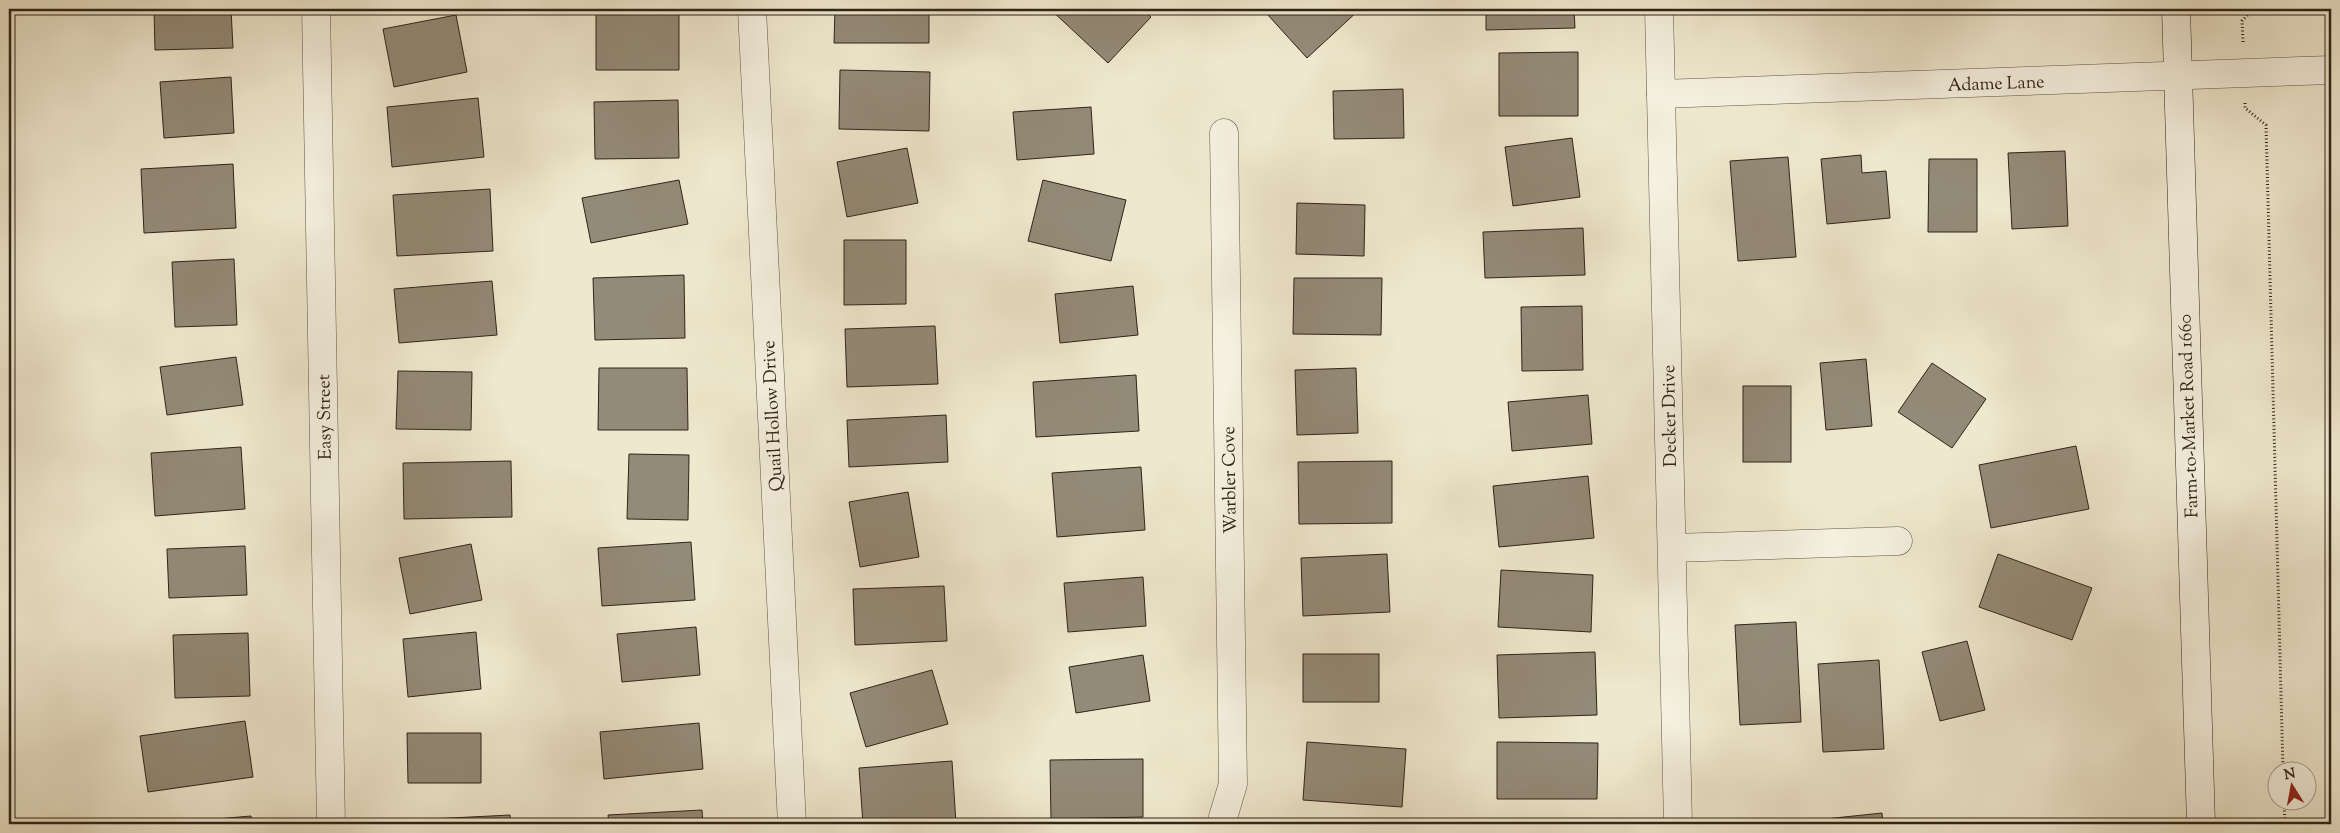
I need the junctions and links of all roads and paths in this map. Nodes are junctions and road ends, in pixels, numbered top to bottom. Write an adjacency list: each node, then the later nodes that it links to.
1 (316, 9): 16 (street, Easy Street)
2 (752, 9): 17 (street, Quail Hollow Drive)
3 (1659, 9): 9 (street, Decker Drive)
4 (2176, 9): 8 (street, Farm-to-Market Road 1660)
5 (2253, 9): 6 (path)
6 (2242, 20)
7 (2331, 70): 8 (street, Adame Lane)
8 (2178, 77): 9 (street, Adame Lane); 20 (street, Farm-to-Market Road 1660)
9 (1661, 94): 13 (street, Decker Drive)
10 (2245, 108): 14 (path)
11 (1224, 133): 18 (street, Warbler Cove)
12 (1898, 542): 13 (street)
13 (1672, 548): 19 (street, Decker Drive)
14 (2283, 760)
15 (2284, 810): 21 (path)
16 (331, 824)
17 (792, 824)
18 (1221, 824)
19 (1678, 824)
20 (2201, 824)
21 (2285, 824)

